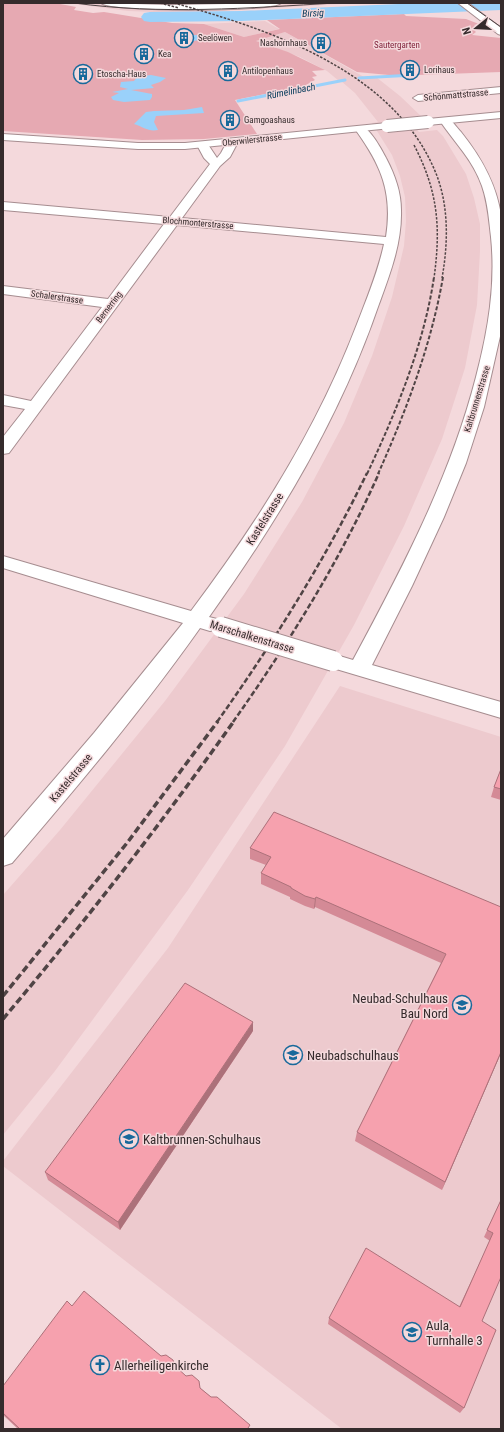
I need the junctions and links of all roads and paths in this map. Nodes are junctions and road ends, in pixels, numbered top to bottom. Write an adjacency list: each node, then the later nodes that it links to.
1 (105, 3): 2 (street)
2 (276, 3)
3 (462, 3): 6 (street)
4 (476, 3): 5 (street)
5 (501, 21)
6 (501, 32)
7 (501, 90): 8 (street, Schönmattstrasse)
8 (429, 114): 10 (street, Oberwilerstrasse); 11 (street, Oberwilerstrasse, bridge)
9 (501, 116): 10 (street, Oberwilerstrasse)
10 (443, 121): 16 (street, Kaltbrunnenstrasse)
11 (361, 129): 13 (street, Oberwilerstrasse); 19 (street, Kastelstrasse)
12 (3, 137): 14 (street, Oberwilerstrasse)
13 (232, 142): 14 (street, Oberwilerstrasse); 15 (street, Bernerring)
14 (203, 145): 15 (street)
15 (216, 164): 18 (street, Bernerring)
16 (495, 187): 20 (street, Kaltbrunnenstrasse)
17 (3, 206): 18 (street, Blochmonterstrasse)
18 (175, 221): 19 (street, Blochmonterstrasse); 22 (street, Bernerring)
19 (392, 240): 27 (street, Kastelstrasse)
20 (500, 260): 28 (street, Kaltbrunnenstrasse)
21 (3, 290): 22 (street, Schalerstrasse)
22 (112, 304): 24 (street, Bernerring)
23 (3, 400): 24 (street)
24 (34, 406): 25 (street, Bernerring)
25 (3, 449)
26 (3, 562): 27 (street, Marschalkenstrasse)
27 (196, 620): 28 (street, Marschalkenstrasse, bridge); 30 (street, Kastelstrasse)
28 (359, 669): 29 (street, Marschalkenstrasse)
29 (501, 710)
30 (3, 856)

